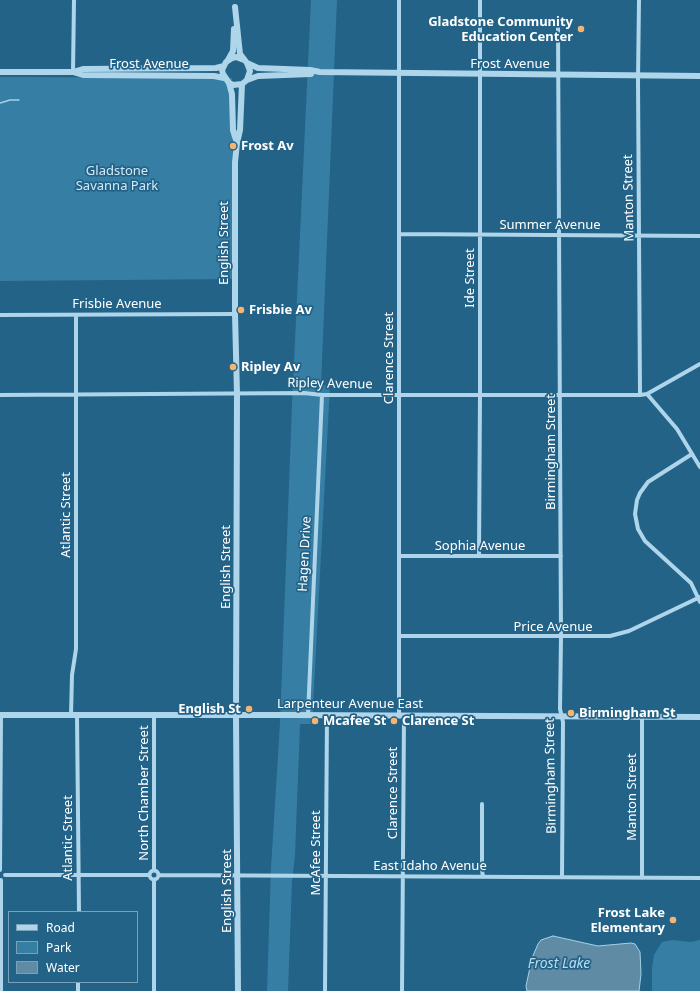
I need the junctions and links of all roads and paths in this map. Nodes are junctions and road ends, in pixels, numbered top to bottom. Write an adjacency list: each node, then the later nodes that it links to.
1 (74, 0): 12 (street)
2 (235, 0): 6 (street)
3 (399, 0): 14 (street, Clarence Street)
4 (480, 0): 15 (street, Ide Street)
5 (639, 0): 17 (street, Manton Street)
6 (235, 7): 8 (street); 9 (street)
7 (558, 26): 16 (street, Birmingham Street)
8 (228, 60): 9 (street); 10 (street)
9 (246, 61): 13 (street, Frost Avenue); 20 (street)
10 (224, 66): 12 (street, Frost Avenue); 19 (street)
11 (0, 72): 12 (street, Frost Avenue)
12 (73, 72): 19 (street, Frost Avenue)
13 (320, 72): 14 (street, Frost Avenue); 20 (street, Frost Avenue)
14 (400, 74): 15 (street, Frost Avenue); 22 (street, Clarence Street)
15 (480, 75): 16 (street, Frost Avenue); 23 (street, Ide Street)
16 (558, 75): 17 (street, Frost Avenue); 24 (street, Birmingham Street)
17 (638, 76): 18 (street, Frost Avenue); 25 (street, Manton Street)
18 (700, 76)
19 (227, 81): 20 (street); 21 (street, English Street)
20 (245, 82): 21 (street, English Street)
21 (237, 143): 27 (street, English Street)
22 (399, 234): 23 (street, Summer Avenue); 36 (street, Clarence Street)
23 (480, 235): 24 (street, Summer Avenue); 38 (street, Ide Street)
24 (560, 235): 25 (street, Summer Avenue); 39 (street, Birmingham Street)
25 (640, 236): 26 (street, Summer Avenue); 37 (street, Manton Street)
26 (700, 236)
27 (235, 314): 29 (street, Frisbie Avenue); 32 (street, English Street)
28 (0, 315): 29 (street, Frisbie Avenue)
29 (76, 315): 31 (street, Atlantic Street)
30 (700, 364): 33 (street, Ripley Avenue)
31 (76, 394): 32 (street, Ripley Avenue); 34 (street, Ripley Avenue); 49 (street, Atlantic Street)
32 (237, 394): 35 (street, Ripley Avenue); 51 (street, English Street)
33 (647, 394): 37 (street, Ripley Avenue); 40 (street)
34 (0, 395)
35 (322, 395): 36 (street, Ripley Avenue); 52 (street, Hagen Drive)
36 (399, 395): 38 (street, Ripley Avenue); 42 (street, Clarence Street)
37 (640, 395): 39 (street, Ripley Avenue)
38 (480, 396): 39 (street, Ripley Avenue); 43 (street, Ide Street)
39 (560, 396): 44 (street, Birmingham Street)
40 (692, 454): 41 (street); 45 (street)
41 (700, 467)
42 (399, 556): 43 (street, Sophia Avenue); 46 (street, Clarence Street)
43 (479, 556): 44 (street, Sophia Avenue)
44 (561, 556): 47 (street, Birmingham Street)
45 (699, 599): 47 (street, Price Avenue)
46 (399, 636): 47 (street, Price Avenue); 54 (street, Clarence Street)
47 (561, 637): 55 (street, Birmingham Street)
48 (1, 715): 49 (street, Larpenteur Avenue East); 59 (street)
49 (74, 715): 50 (street, Larpenteur Avenue East); 62 (street, Atlantic Street)
50 (154, 715): 51 (street, Larpenteur Avenue East); 60 (street, North Chamber Street)
51 (236, 715): 52 (street, Larpenteur Avenue East); 65 (street, English Street)
52 (308, 715): 53 (street, Larpenteur Avenue East)
53 (327, 715): 54 (street, Larpenteur Avenue East); 66 (street, McAfee Street)
54 (401, 716): 55 (street, Larpenteur Avenue East); 67 (street, Clarence Street)
55 (562, 716): 56 (street, Larpenteur Avenue East); 69 (street, Birmingham Street)
56 (642, 717): 57 (street, Larpenteur Avenue East); 70 (street, Manton Street)
57 (700, 717)
58 (482, 804): 68 (street)
59 (0, 870): 61 (street)
60 (154, 870): 63 (street); 64 (street)
61 (5, 875): 62 (street); 72 (street)
62 (79, 875): 63 (street); 74 (street, Atlantic Street)
63 (150, 875): 73 (street)
64 (159, 875): 65 (street, East Idaho Avenue); 73 (street)
65 (238, 875): 66 (street, East Idaho Avenue); 78 (street, English Street)
66 (325, 876): 67 (street, East Idaho Avenue); 79 (street, McAfee Street)
67 (402, 876): 68 (street, East Idaho Avenue); 80 (street, Clarence Street)
68 (483, 877): 69 (street, East Idaho Avenue)
69 (562, 877): 70 (street, East Idaho Avenue)
70 (642, 878): 71 (street, East Idaho Avenue)
71 (700, 878)
72 (0, 880): 75 (street)
73 (154, 880): 77 (street)
74 (79, 911)
75 (0, 956): 76 (street)
76 (1, 991)
77 (154, 991)
78 (238, 991)
79 (325, 991)
80 (402, 991)

